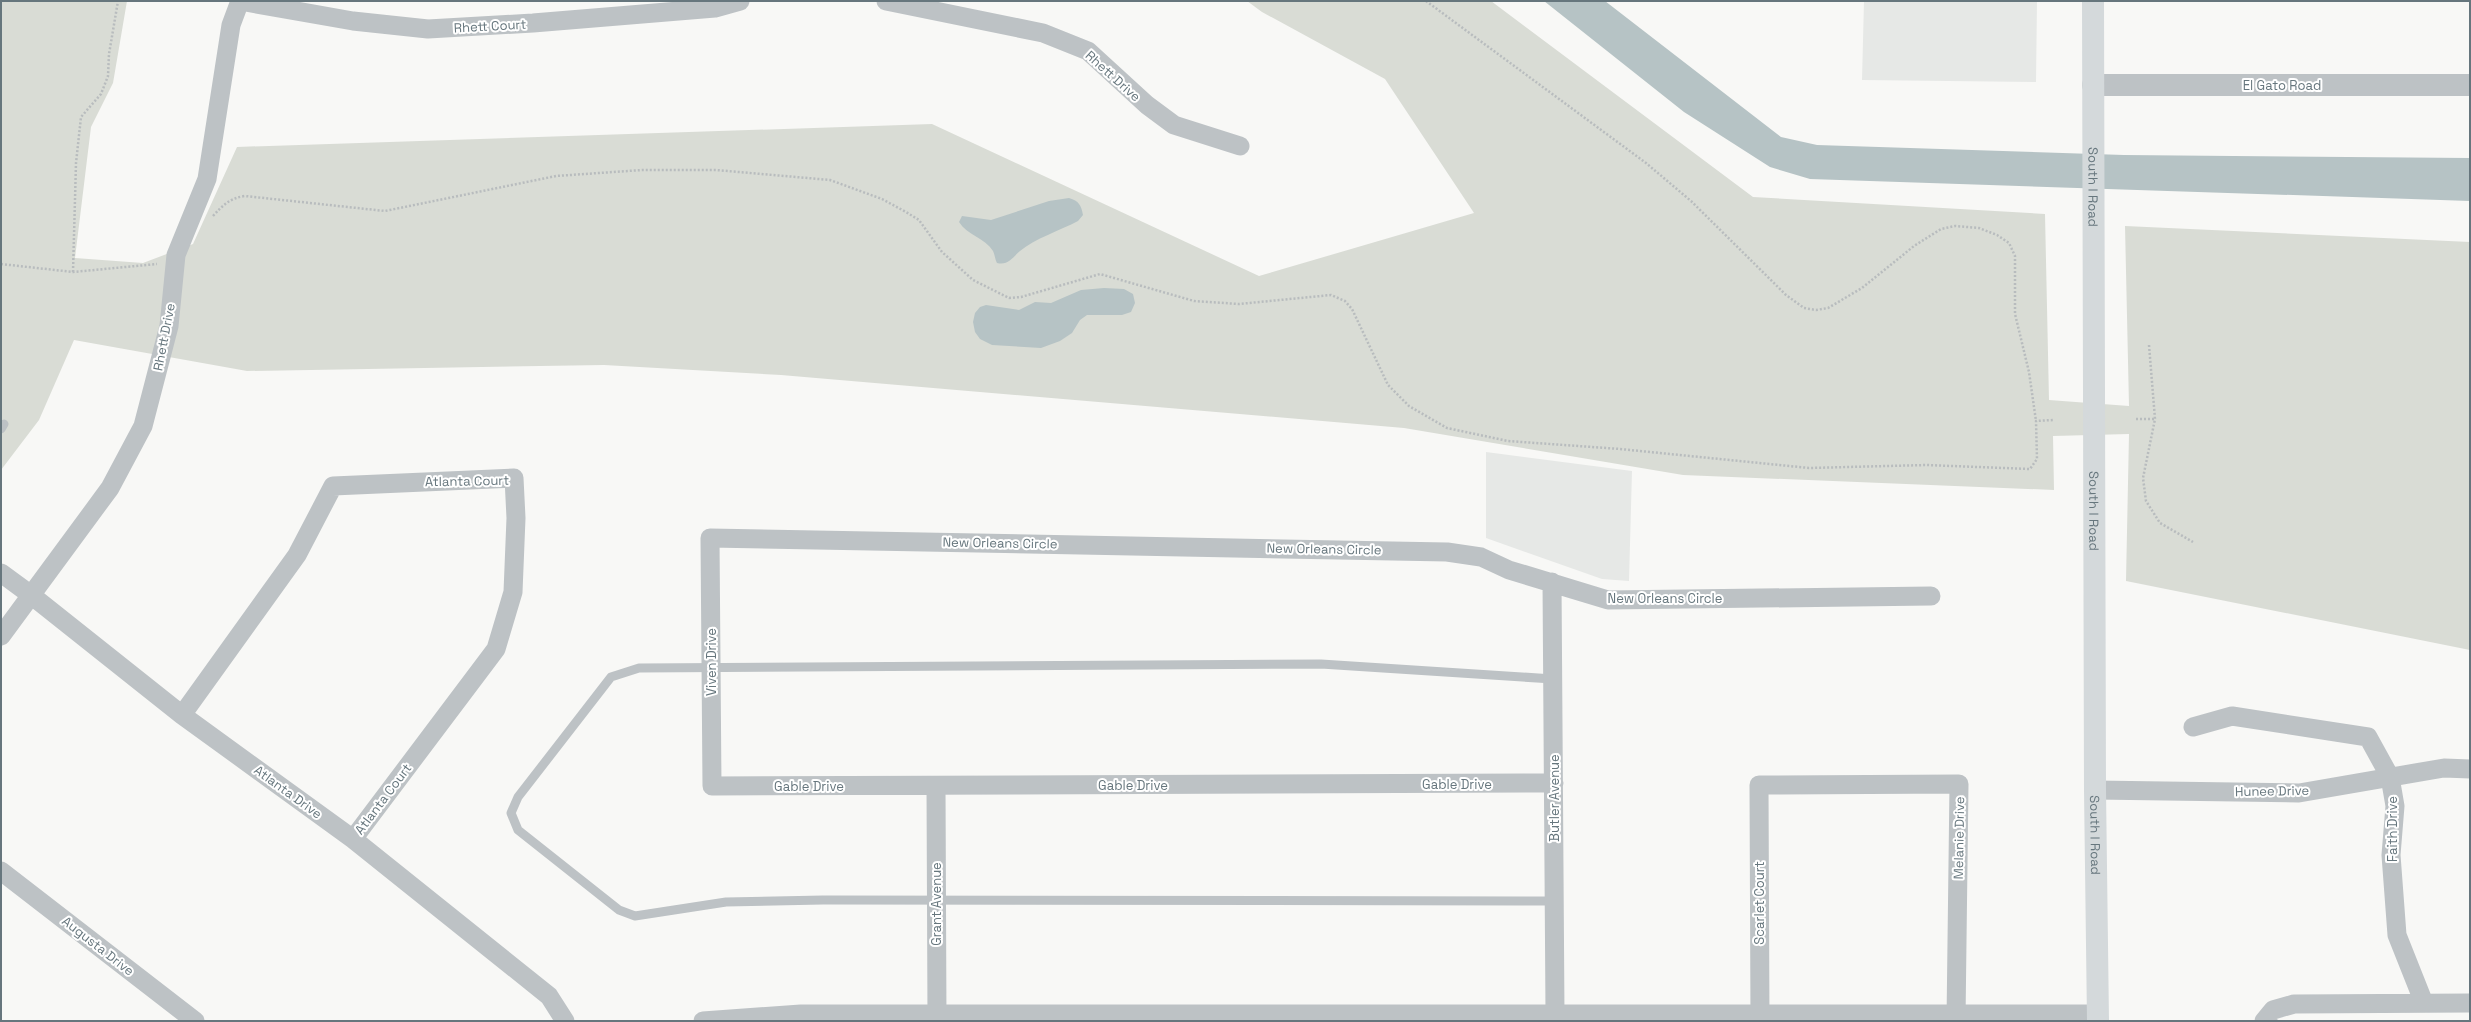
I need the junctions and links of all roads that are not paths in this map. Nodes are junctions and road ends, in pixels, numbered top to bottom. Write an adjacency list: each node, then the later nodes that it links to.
1 (240, 1): 2 (street, Rhett Court); 11 (street, Rhett Drive)
2 (740, 1)
3 (886, 1): 7 (street, Rhett Drive)
4 (2093, 1): 5 (main road, South I Road)
5 (2093, 85): 6 (street, El Gato Road); 24 (main road, South I Road)
6 (2470, 85)
7 (1240, 146)
8 (710, 538): 10 (street, New Orleans Circle); 14 (street, Viven Drive)
9 (1, 574): 11 (street, Atlanta Drive)
10 (1552, 582): 12 (street, New Orleans Circle); 15 (street, Butler Avenue)
11 (31, 595): 13 (street, Rhett Drive); 16 (street, Atlanta Drive)
12 (1931, 596)
13 (1, 636)
14 (711, 668): 15 (lane); 22 (street, Viven Drive); 28 (lane)
15 (1553, 679): 20 (street, Butler Avenue)
16 (182, 715): 25 (street, Atlanta Drive); 25 (street, Atlanta Court)
17 (2193, 728): 19 (street, Faith Drive)
18 (2470, 769): 19 (street, Hunee Drive)
19 (2390, 777): 24 (street, Hunee Drive); 29 (street, Faith Drive)
20 (1554, 783): 23 (street, Gable Drive); 27 (street, Butler Avenue)
21 (1759, 785): 33 (street, Scarlet Court); 34 (street, Melanie Drive)
22 (712, 786): 23 (street, Gable Drive)
23 (936, 786): 28 (street, Grant Avenue)
24 (2095, 790): 35 (main road, South I Road)
25 (353, 839): 37 (street, Atlanta Drive)
26 (4, 880): 36 (street, Augusta Drive)
27 (1554, 901): 28 (lane); 31 (street, Butler Avenue)
28 (936, 902): 32 (street, Grant Avenue)
29 (2424, 1003): 30 (street); 39 (street)
30 (2470, 1003)
31 (1555, 1013): 32 (street); 33 (street)
32 (937, 1017): 38 (street)
33 (1760, 1017): 34 (street)
34 (1956, 1018): 35 (street)
35 (2098, 1018)
36 (195, 1021)
37 (565, 1021)
38 (703, 1021)
39 (2264, 1021)

